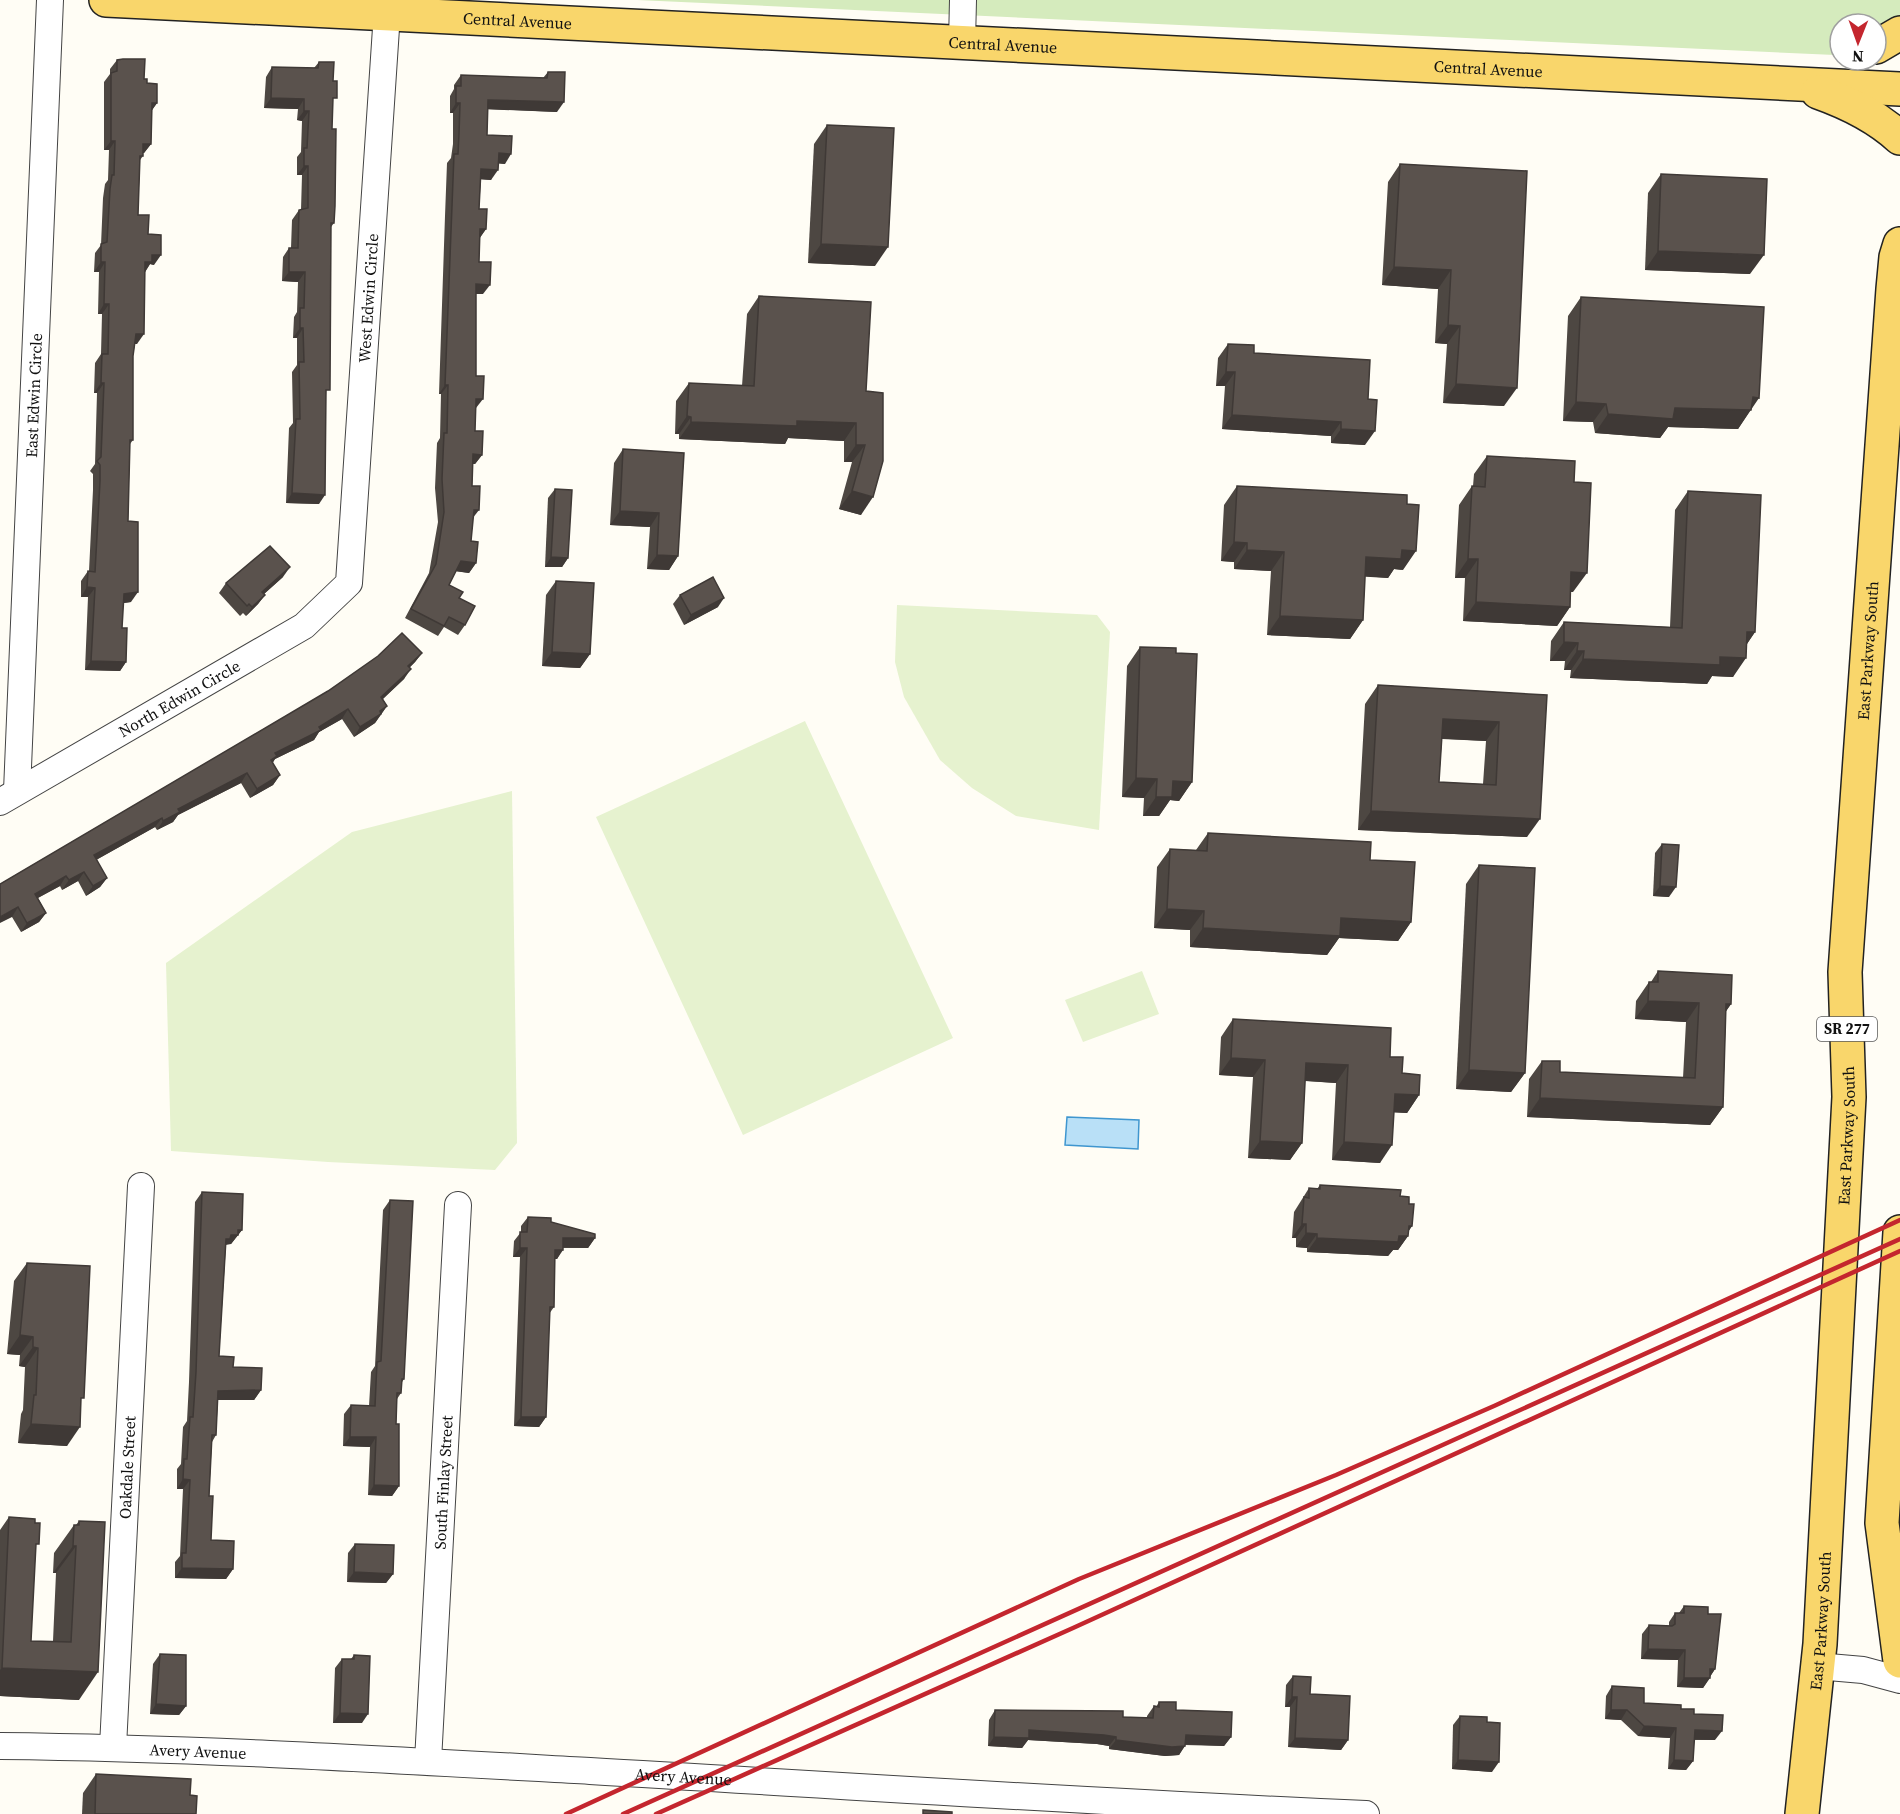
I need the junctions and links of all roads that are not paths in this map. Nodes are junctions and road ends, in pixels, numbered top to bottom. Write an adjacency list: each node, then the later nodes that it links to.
1 (50, 0): 13 (street, East Edwin Circle)
2 (106, 0): 4 (main road, Central Avenue)
3 (963, 0): 6 (street)
4 (171, 2): 5 (main road, Central Avenue)
5 (387, 14): 6 (main road, Central Avenue); 12 (street, West Edwin Circle)
6 (962, 42): 8 (main road, Central Avenue)
7 (1828, 67): 8 (main road)
8 (1791, 82): 9 (main road, Central Avenue); 10 (main road)
9 (1900, 89)
10 (1900, 138)
11 (1900, 244): 18 (main road, East Parkway South / SR 277)
12 (349, 583): 13 (street, North Edwin Circle)
13 (8, 796)
14 (141, 1186): 21 (street, Oakdale Street)
15 (458, 1205): 22 (street, South Finlay Street)
16 (1900, 1232): 17 (main road)
17 (1900, 1661)
18 (1817, 1666): 19 (street); 26 (main road, East Parkway South / SR 277)
19 (1900, 1680)
20 (0, 1746): 21 (street, Avery Avenue)
21 (113, 1747): 22 (street, Avery Avenue)
22 (428, 1761): 23 (street, Avery Avenue)
23 (1011, 1805): 24 (street, Avery Avenue)
24 (1334, 1813): 25 (street, Avery Avenue)
25 (1366, 1814)
26 (1802, 1814)

